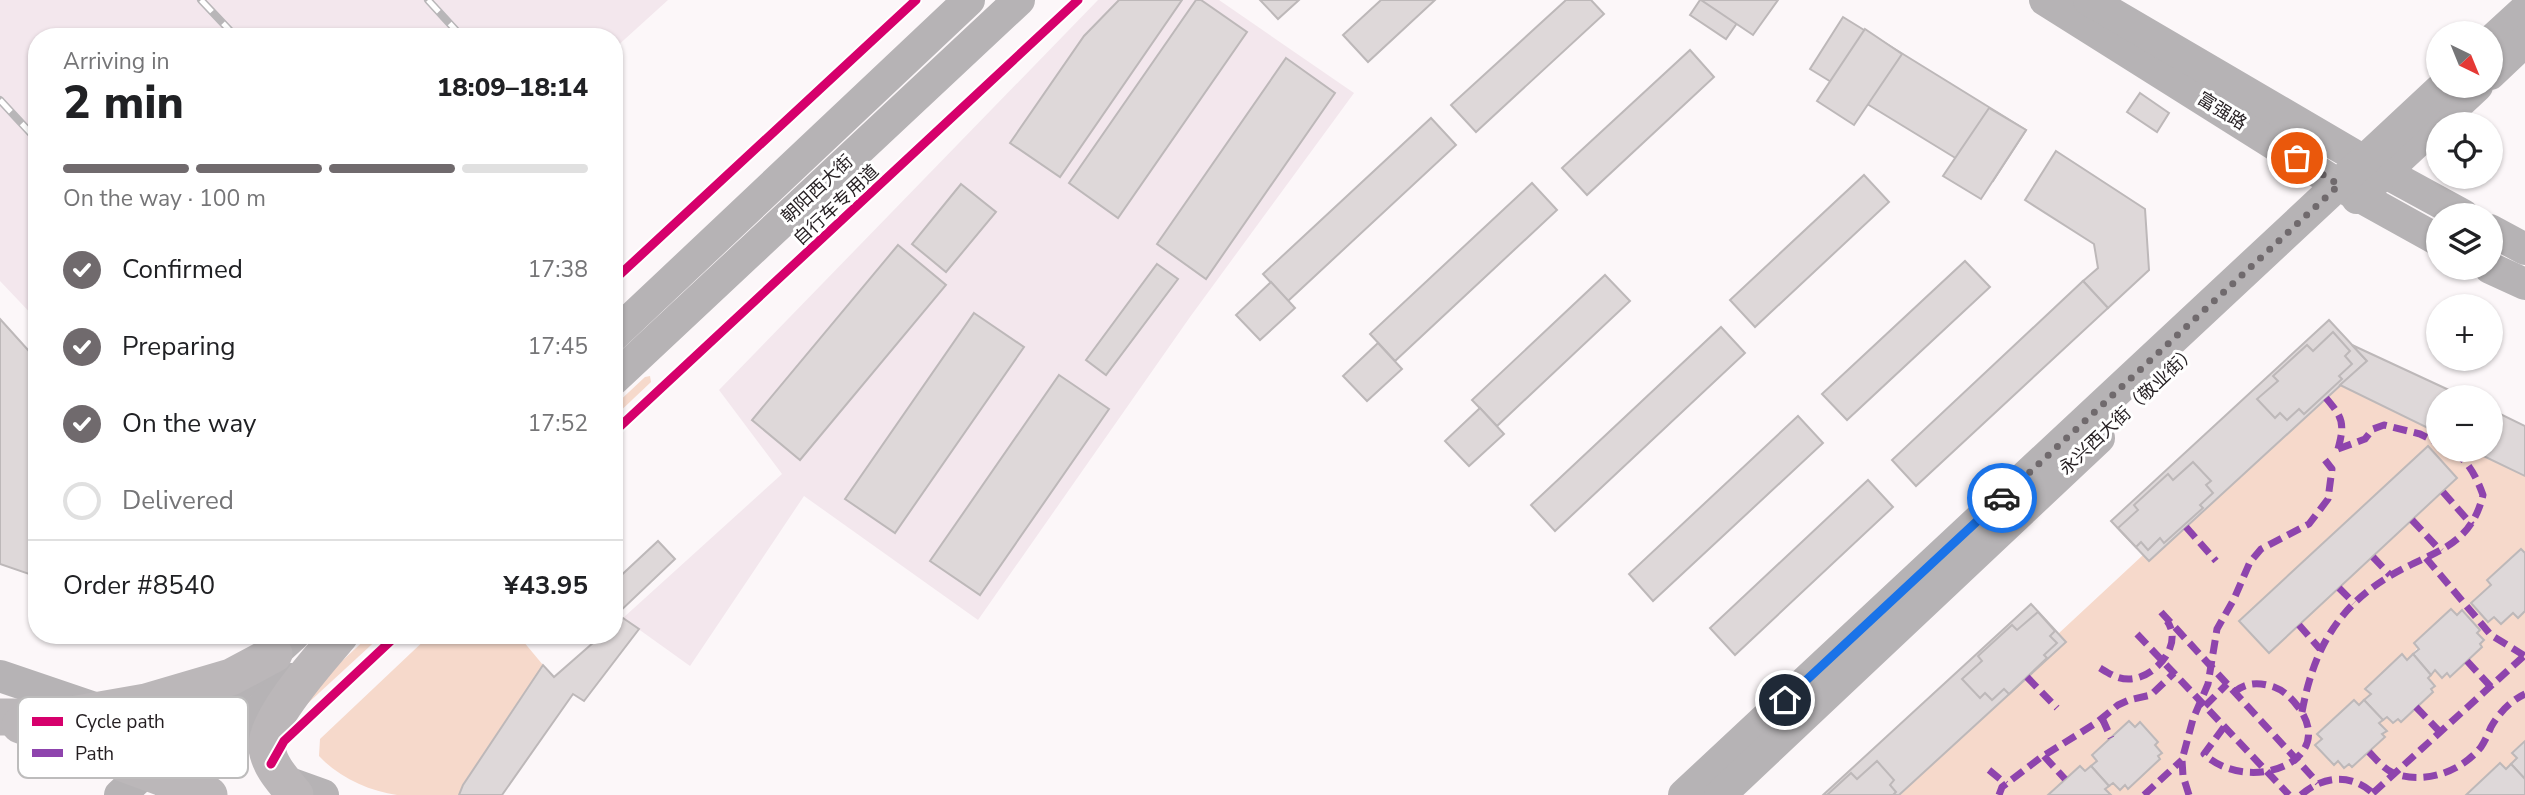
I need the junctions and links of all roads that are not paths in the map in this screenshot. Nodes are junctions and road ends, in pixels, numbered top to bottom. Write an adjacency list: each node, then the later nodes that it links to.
1 (969, 0): 19 (main road, 朝阳西大街)
2 (1019, 0): 20 (main road, 朝阳西大街)
3 (2045, 0): 12 (main road, 富强路)
4 (2089, 0): 11 (main road, 富强路)
5 (2525, 10): 6 (main road)
6 (2503, 30)
7 (2525, 41): 8 (main road)
8 (2503, 62)
9 (2434, 98): 11 (main road, 永兴西大街（敬业街）)
10 (2462, 98): 11 (main road, 永兴西大街（敬业街）)
11 (2374, 167): 12 (main road, 永兴西大街（敬业街）); 13 (main road, 富强路)
12 (2349, 191): 14 (main road, 富强路); 36 (main road, 永兴西大街（敬业街）); 37 (main road, 永兴西大街（敬业街）)
13 (2441, 203)
14 (2426, 233)
15 (2503, 237): 16 (main road)
16 (2525, 249)
17 (2503, 274): 18 (main road)
18 (2525, 284)
19 (623, 327)
20 (623, 371)
21 (284, 644): 26 (highway); 27 (main road)
22 (328, 644): 28 (main road)
23 (331, 644): 34 (highway)
24 (0, 676): 25 (main road)
25 (62, 697)
26 (163, 697)
27 (241, 697)
28 (248, 715)
29 (0, 718): 30 (highway); 31 (highway)
30 (18, 718)
31 (18, 726)
32 (142, 778): 33 (highway)
33 (166, 788)
34 (290, 788): 35 (main road)
35 (323, 795)
36 (1684, 795)
37 (1720, 795)

